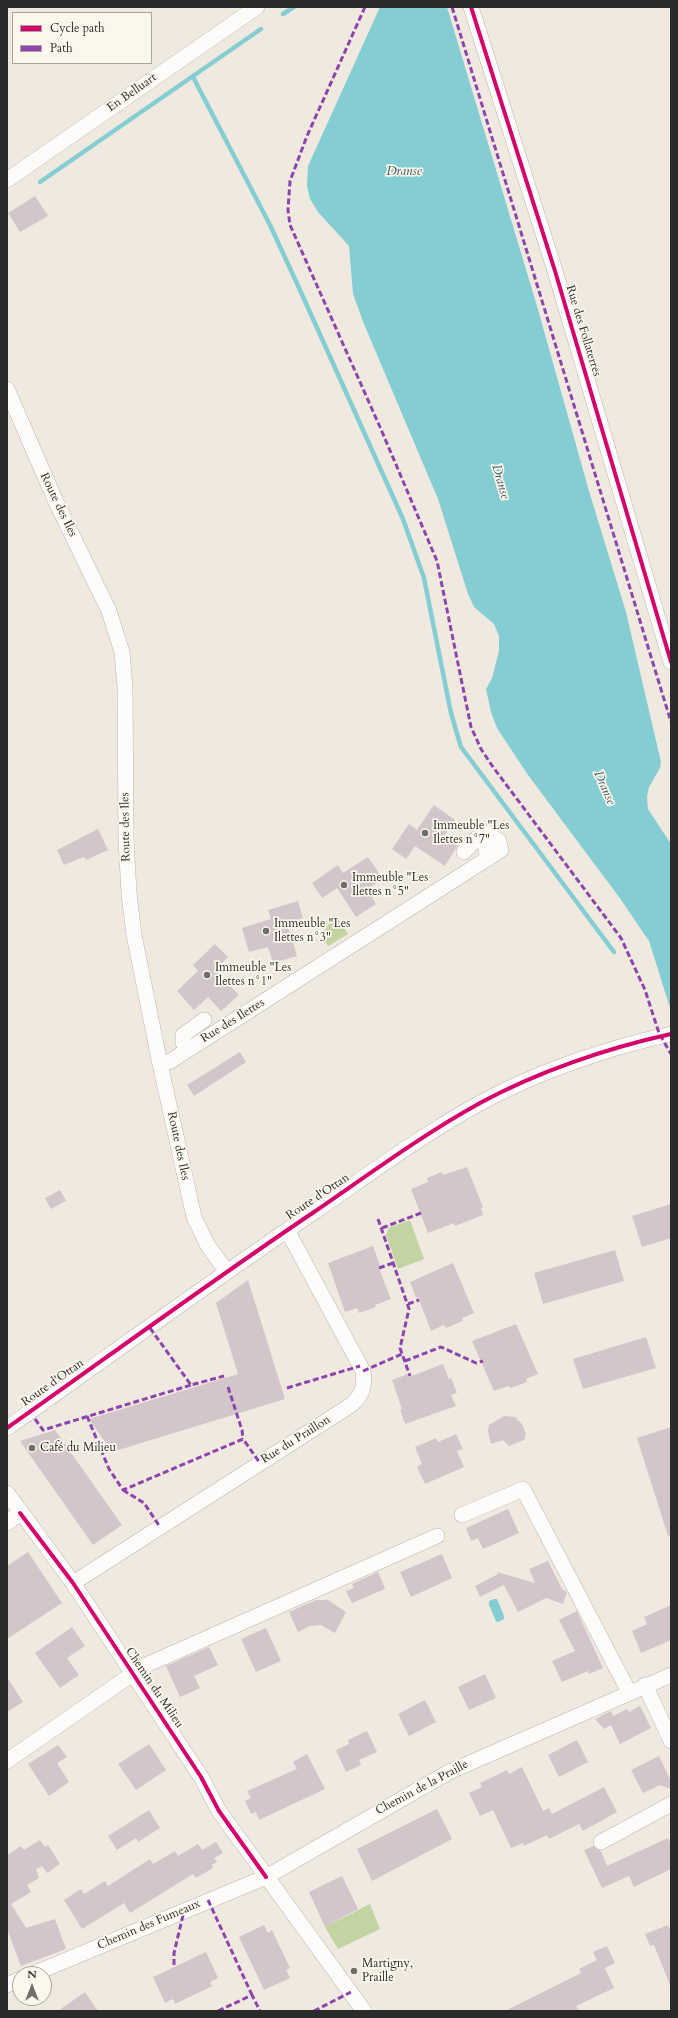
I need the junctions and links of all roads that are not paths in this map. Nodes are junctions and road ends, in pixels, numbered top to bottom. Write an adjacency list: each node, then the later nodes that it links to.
1 (257, 7): 3 (street, En Belluart)
2 (471, 7): 5 (street, Rue des Follaterres)
3 (7, 180)
4 (7, 389): 10 (street, Route des Iles)
5 (671, 662)
6 (464, 852): 9 (street, Rue des Ilettes)
7 (204, 1020): 9 (street)
8 (670, 1035): 11 (street, Route d'Ottan)
9 (188, 1050): 10 (street, Rue des Ilettes)
10 (160, 1064): 12 (street, Route des Iles)
11 (287, 1230): 12 (street, Route d'Ottan); 19 (street, Rue du Praillon)
12 (227, 1272): 13 (street, Route d'Ottan)
13 (7, 1428)
14 (7, 1493): 15 (street, Chemin du Milieu)
15 (20, 1513): 17 (street); 19 (street, Chemin du Milieu)
16 (462, 1515): 23 (street)
17 (7, 1523)
18 (437, 1536): 20 (street, Chemin du Milieu)
19 (73, 1583): 20 (street, Chemin du Milieu)
20 (132, 1674): 25 (street, Chemin du Milieu); 28 (street, Chemin du Milieu)
21 (671, 1674): 22 (street, Chemin de la Praille)
22 (645, 1686): 23 (street, Chemin de la Praille); 24 (street)
23 (629, 1692): 28 (street, Chemin de la Praille)
24 (671, 1741)
25 (7, 1761)
26 (671, 1804): 27 (street)
27 (601, 1842)
28 (266, 1876): 29 (street, Chemin des Fumeaux); 30 (street, Chemin du Milieu)
29 (52, 1966)
30 (364, 2011)

